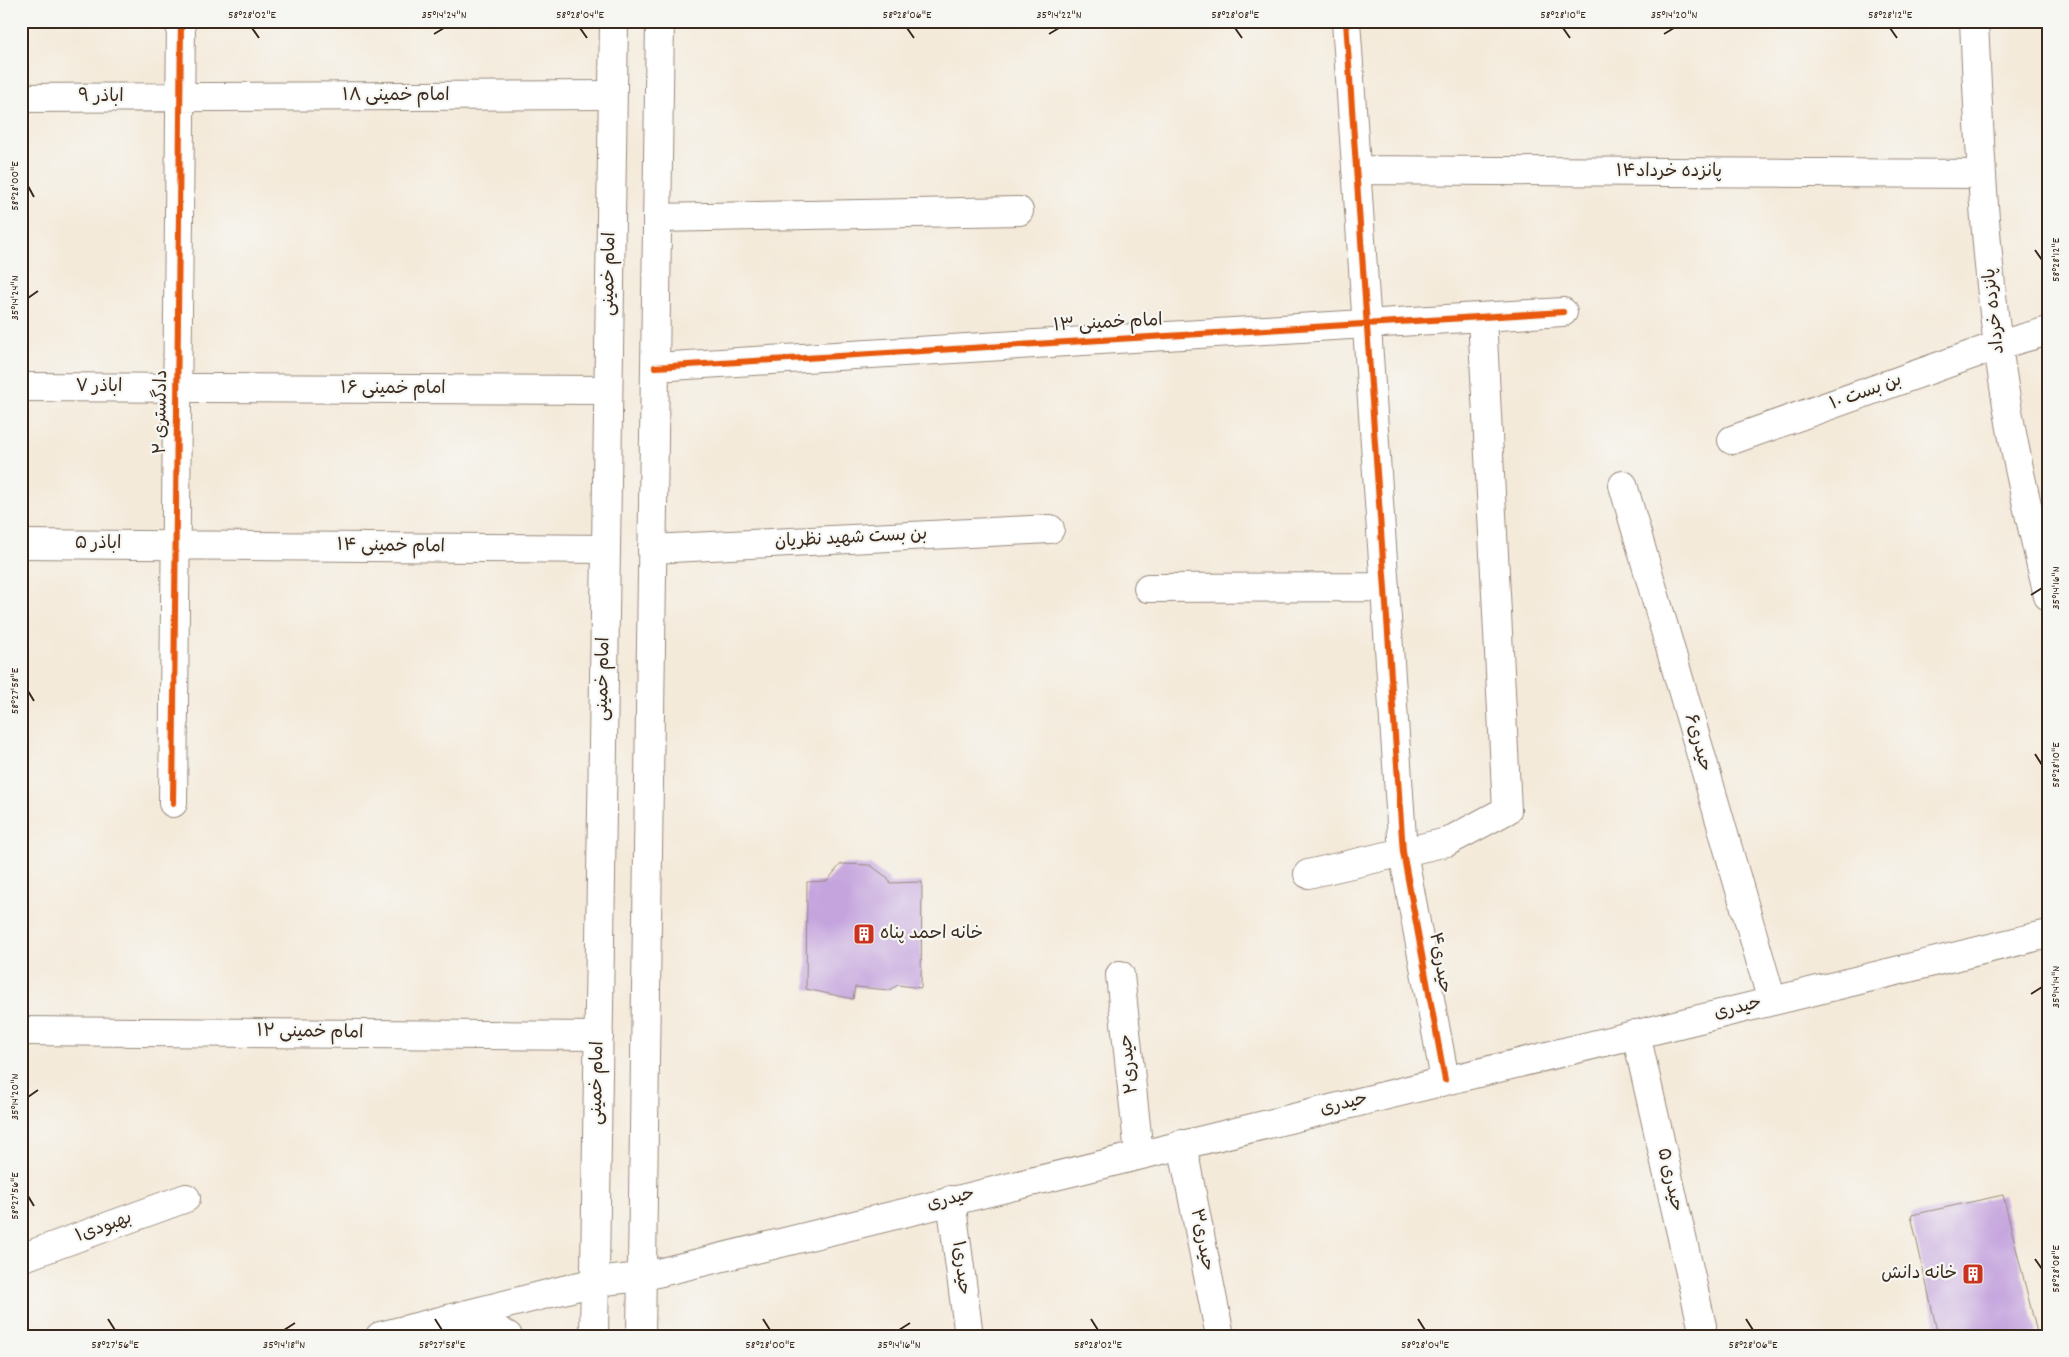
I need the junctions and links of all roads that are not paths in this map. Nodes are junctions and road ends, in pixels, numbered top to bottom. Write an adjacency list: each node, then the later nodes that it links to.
1 (181, 21): 7 (street, دادگستری ۲)
2 (614, 21): 6 (street, امام خمینی)
3 (660, 21): 12 (street)
4 (1346, 21): 9 (street, حیدری۴)
5 (1974, 21): 10 (street, پانزده خرداد)
6 (612, 95): 7 (street, امام خمینی ۱۸); 21 (street, امام خمینی)
7 (180, 97): 8 (street, اباذر ۹); 20 (street, دادگستری ۲)
8 (21, 98)
9 (1356, 170): 10 (street, پانزده خرداد۱۴); 15 (street, حیدری۴)
10 (1981, 174): 17 (street, پانزده خرداد)
11 (1019, 211): 12 (street)
12 (657, 218): 18 (street)
13 (1563, 312): 14 (street, امام خمینی ۱۳)
14 (1482, 317): 15 (street, امام خمینی ۱۳); 33 (street)
15 (1367, 324): 18 (street, امام خمینی ۱۳); 29 (street, حیدری۴)
16 (2048, 331): 17 (street, بن بست ۱۰)
17 (1999, 345): 22 (street, بن بست ۱۰); 30 (street, پانزده خرداد)
18 (654, 367): 28 (street)
19 (21, 386): 20 (street, اباذر ۷)
20 (177, 387): 21 (street, امام خمینی ۱۶); 26 (street, دادگستری ۲)
21 (608, 390): 27 (street, امام خمینی)
22 (1732, 440)
23 (1623, 485): 37 (street, حیدری۶)
24 (1050, 528): 28 (street, بن بست شهید نظریان)
25 (21, 544): 26 (street, اباذر ۵)
26 (176, 545): 27 (street, امام خمینی ۱۴); 32 (street, دادگستری ۲)
27 (606, 549): 40 (street, امام خمینی)
28 (652, 550): 47 (street)
29 (1384, 587): 31 (street); 33 (street, حیدری۴)
30 (2047, 587)
31 (1148, 588)
32 (173, 803)
33 (1403, 852): 34 (street); 41 (street, حیدری۴)
34 (1308, 874)
35 (2048, 934): 37 (street, حیدری)
36 (1120, 975): 43 (street, حیدری۲)
37 (1772, 1001): 39 (street, حیدری)
38 (21, 1031): 40 (street, امام خمینی ۱۲)
39 (1636, 1034): 41 (street, حیدری); 50 (street, حیدری ۵)
40 (599, 1036): 48 (street, امام خمینی)
41 (1445, 1080): 42 (street, حیدری)
42 (1182, 1144): 43 (street, حیدری); 56 (street, حیدری۳)
43 (1139, 1154): 45 (street, حیدری)
44 (186, 1198): 46 (street, بهبودی۱)
45 (951, 1200): 47 (street, حیدری); 55 (street, حیدری۱)
46 (21, 1258)
47 (642, 1277): 48 (street, حیدری); 54 (street)
48 (595, 1282): 49 (street, حیدری); 53 (street, امام خمینی)
49 (467, 1314): 51 (street, حیدری); 52 (street)
50 (1702, 1326)
51 (380, 1336)
52 (508, 1336)
53 (594, 1336)
54 (641, 1336)
55 (969, 1336)
56 (1220, 1336)

